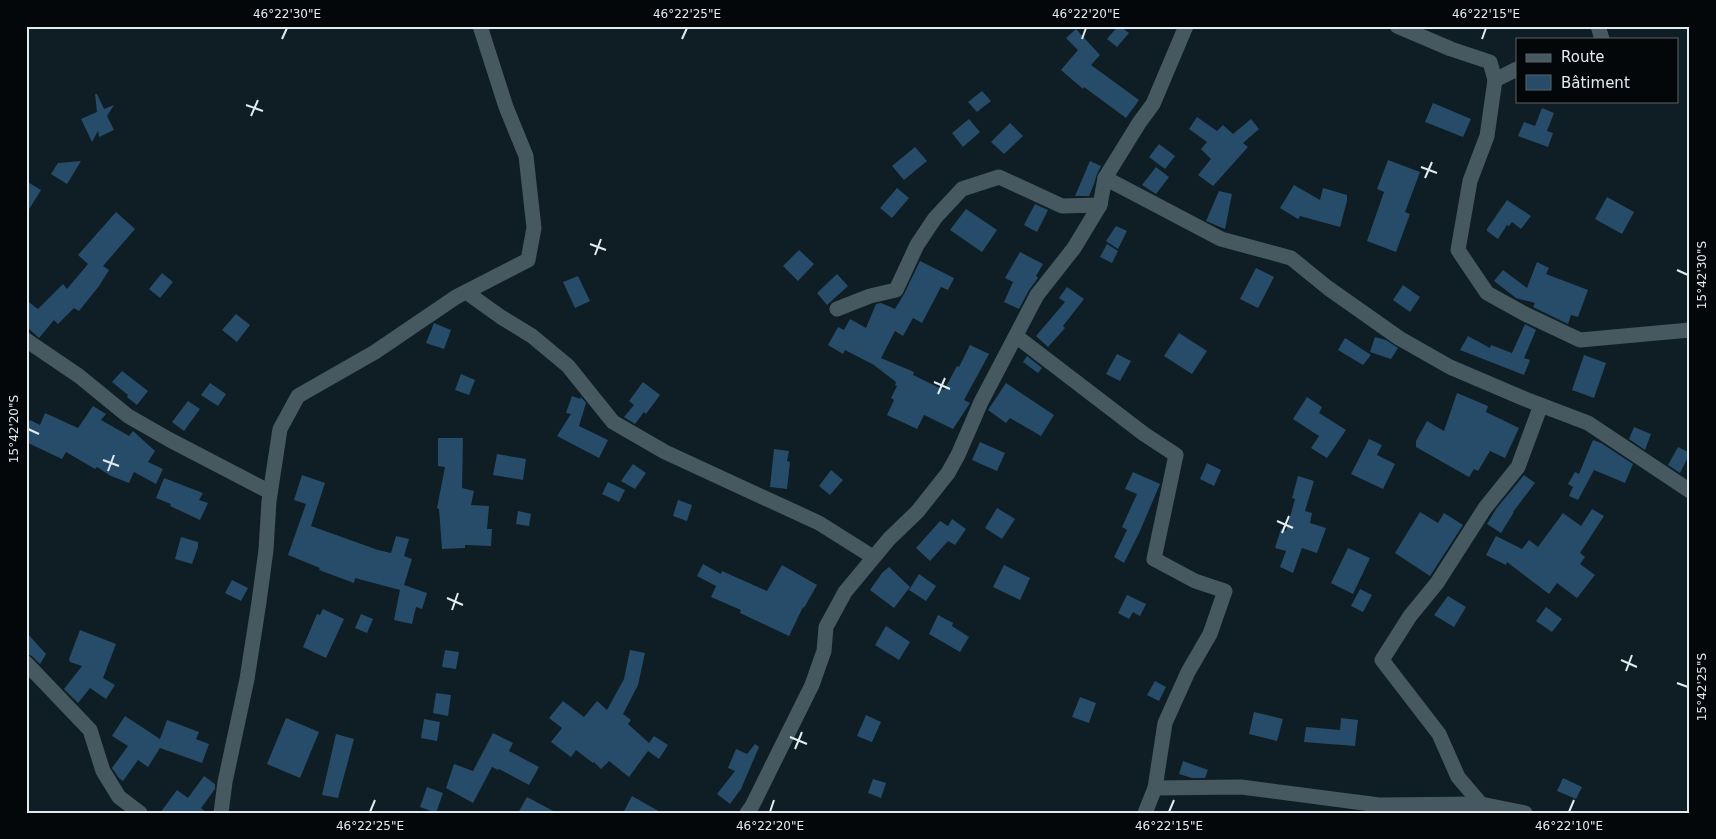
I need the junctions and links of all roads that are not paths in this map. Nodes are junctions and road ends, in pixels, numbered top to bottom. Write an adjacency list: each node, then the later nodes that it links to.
1 (480, 26): 10 (street)
2 (1186, 26): 8 (street)
3 (1397, 26): 7 (street)
4 (1598, 26): 5 (street)
5 (1602, 38)
6 (1516, 70): 7 (street)
7 (1495, 80): 12 (street)
8 (1105, 178): 9 (street); 15 (street)
9 (1100, 205): 11 (street); 13 (street)
10 (466, 292): 17 (street); 18 (street)
11 (837, 308)
12 (1690, 330)
13 (1016, 336): 18 (street); 20 (street)
14 (26, 340): 17 (street)
15 (1541, 405): 16 (street); 21 (street)
16 (1690, 491)
17 (270, 492): 23 (street)
18 (873, 557): 24 (street)
19 (26, 663): 22 (street)
20 (1155, 788): 21 (street); 25 (street)
21 (1481, 804): 26 (street)
22 (140, 813)
23 (221, 813)
24 (747, 813)
25 (1145, 813)
26 (1525, 813)

